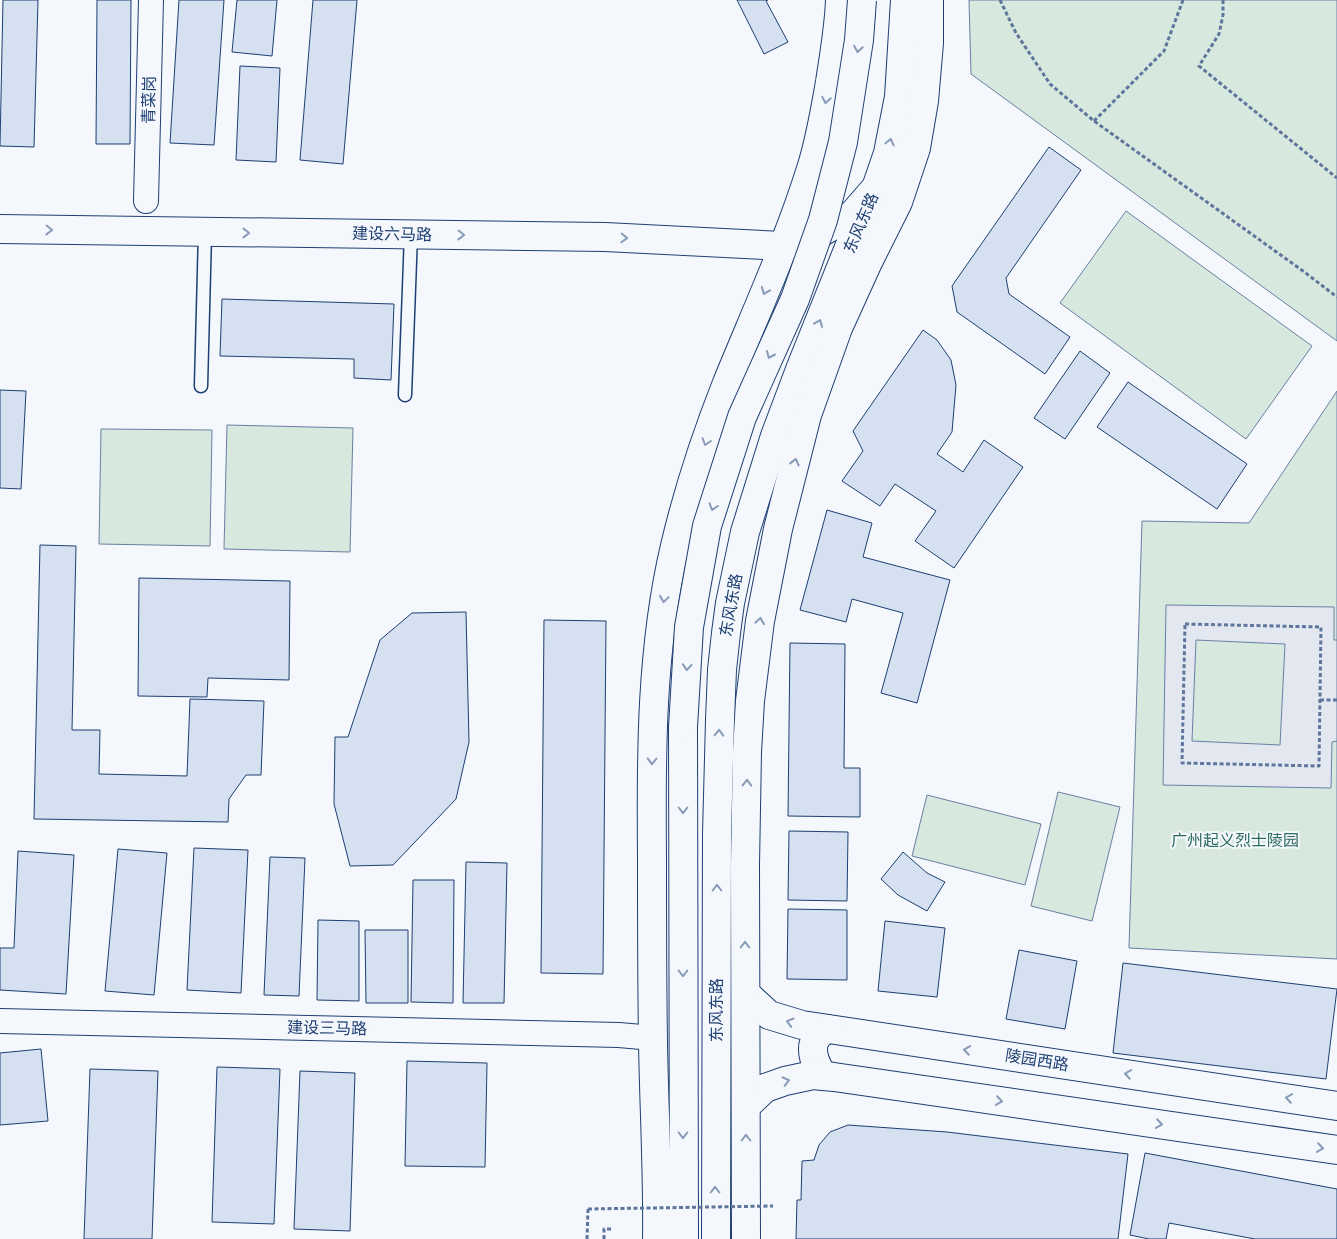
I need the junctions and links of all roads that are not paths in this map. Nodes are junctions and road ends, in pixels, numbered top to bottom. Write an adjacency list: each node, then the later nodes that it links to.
1 (151, 0): 7 (street, 青菜岗)
2 (840, 0): 11 (main road, one-way to 11)
3 (862, 0): 23 (main road, 东风东路, one-way to 23, bridge)
4 (905, 0): 6 (main road, 东风东路, one-way to 4)
5 (929, 0): 14 (main road, 东风东路, one-way to 5)
6 (876, 188): 11 (main road, 建设六马路); 24 (main road, 东风东路, one-way to 6)
7 (146, 201)
8 (0, 229): 9 (main road, 建设六马路, one-way to 9)
9 (205, 233): 10 (main road, 建设六马路, one-way to 10); 12 (lane)
10 (411, 234): 11 (main road, 建设六马路, one-way to 11); 13 (lane)
11 (783, 246): 17 (main road, one-way to 17)
12 (201, 386)
13 (405, 395)
14 (746, 994): 16 (main road, 陵园西路, one-way to 14); 19 (main road, 东风东路)
15 (0, 1021): 17 (street, 建设三马路)
16 (827, 1029): 18 (main road); 20 (main road, 陵园西路, one-way to 16)
17 (653, 1038): 22 (main road)
18 (824, 1076): 19 (main road, one-way to 18); 21 (main road, one-way to 21)
19 (746, 1106): 25 (main road, 东风东路, one-way to 19)
20 (1337, 1106)
21 (1337, 1150)
22 (657, 1239)
23 (684, 1239)
24 (716, 1239)
25 (746, 1239)

